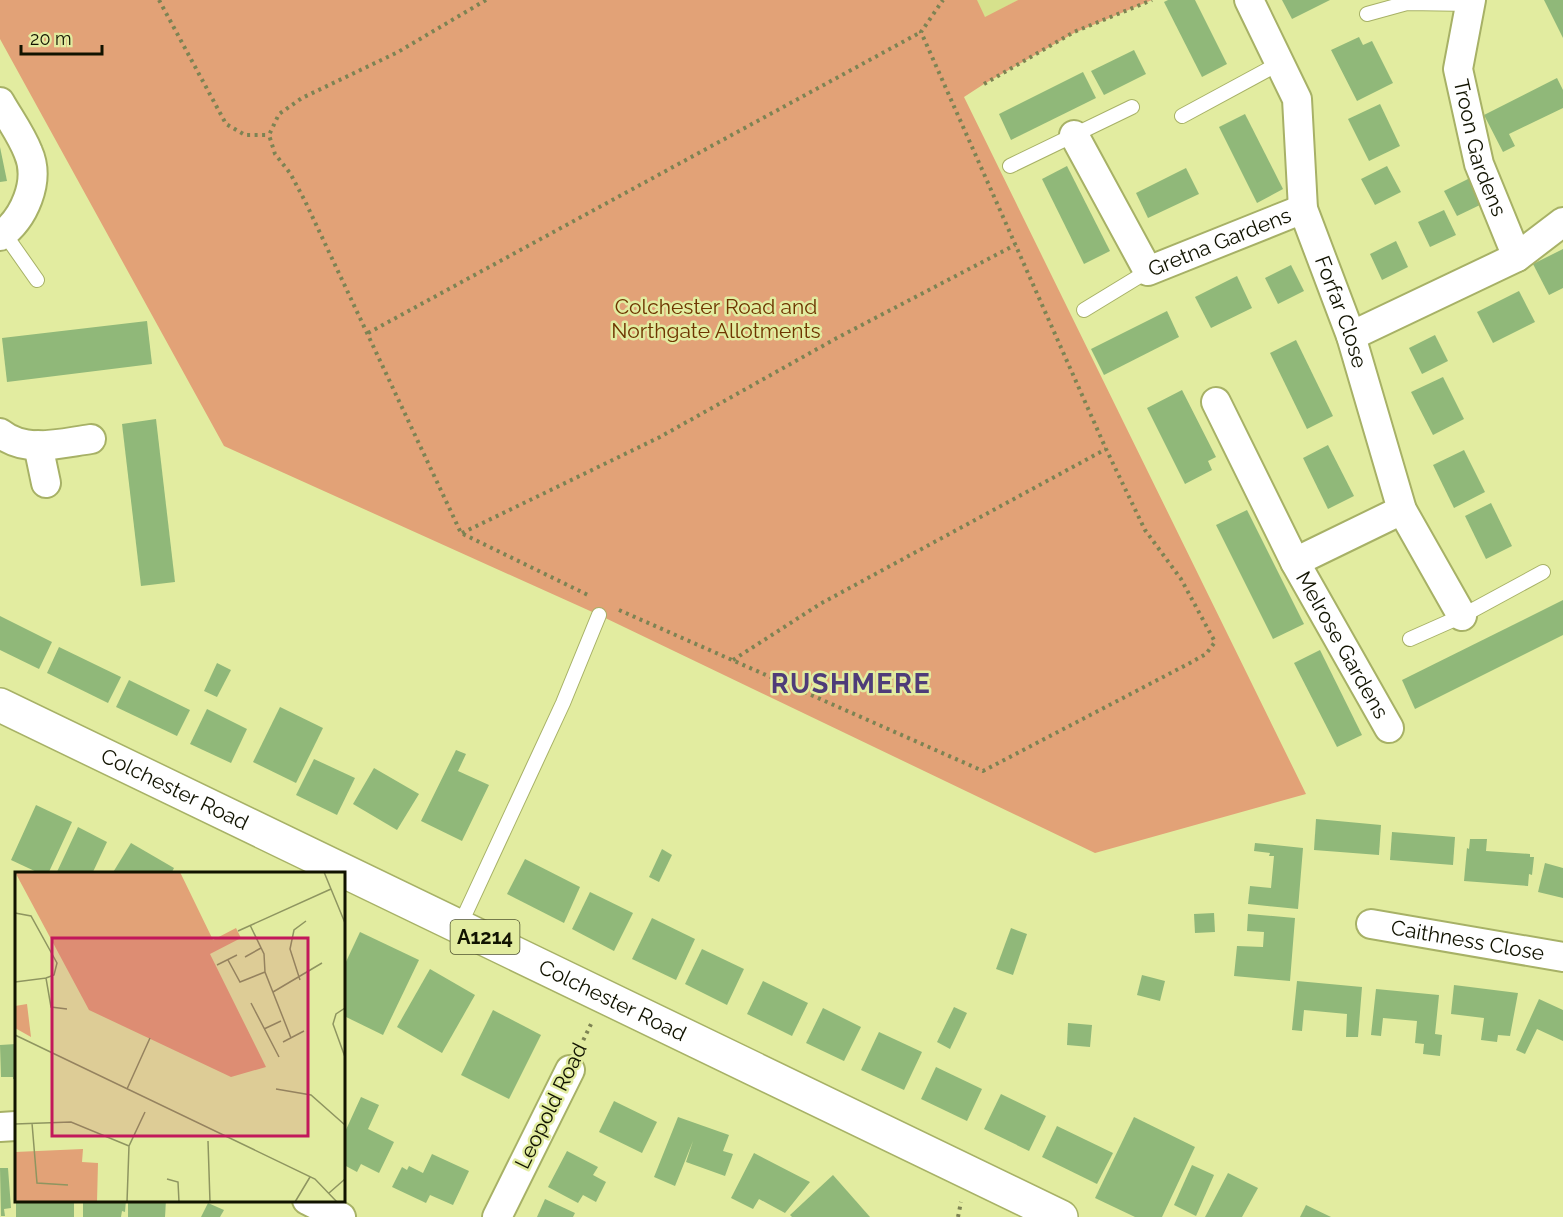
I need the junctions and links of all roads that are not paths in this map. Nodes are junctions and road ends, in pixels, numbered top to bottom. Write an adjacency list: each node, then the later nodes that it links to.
1 (1249, 0): 4 (street, Forfar Close)
2 (1471, 2): 3 (lane); 13 (street, Troon Gardens)
3 (1367, 14)
4 (1280, 63): 7 (lane); 10 (street, Forfar Close)
5 (0, 102): 12 (street)
6 (1132, 107): 8 (lane)
7 (1182, 116)
8 (1074, 135): 9 (lane); 14 (street, Gretna Gardens)
9 (1010, 166)
10 (1303, 209): 14 (street, Gretna Gardens); 17 (street, Forfar Close)
11 (1563, 222): 13 (street)
12 (2, 235): 15 (lane)
13 (1517, 256): 17 (street)
14 (1148, 271): 16 (lane)
15 (37, 280)
16 (1084, 310)
17 (1351, 336): 23 (street, Forfar Close)
18 (1216, 402): 24 (street, Melrose Gardens)
19 (0, 433): 21 (street)
20 (91, 439): 21 (street)
21 (38, 446): 22 (street)
22 (46, 483)
23 (1402, 510): 24 (street, Melrose Gardens); 27 (street, Forfar Close)
24 (1294, 562): 30 (street, Melrose Gardens)
25 (1544, 572): 27 (lane)
26 (599, 615): 32 (lane)
27 (1462, 616): 28 (lane)
28 (1410, 639)
29 (0, 705): 32 (main road, Colchester Road / A1214)
30 (1389, 728)
31 (1371, 924): 33 (street, Caithness Close)
32 (460, 925): 40 (main road, Colchester Road / A1214)
33 (1563, 957)
34 (570, 1070): 39 (street, Leopold Road)
35 (15, 1126): 36 (street)
36 (0, 1127)
37 (311, 1202): 38 (street)
38 (341, 1217)
39 (497, 1217)
40 (1061, 1217)

